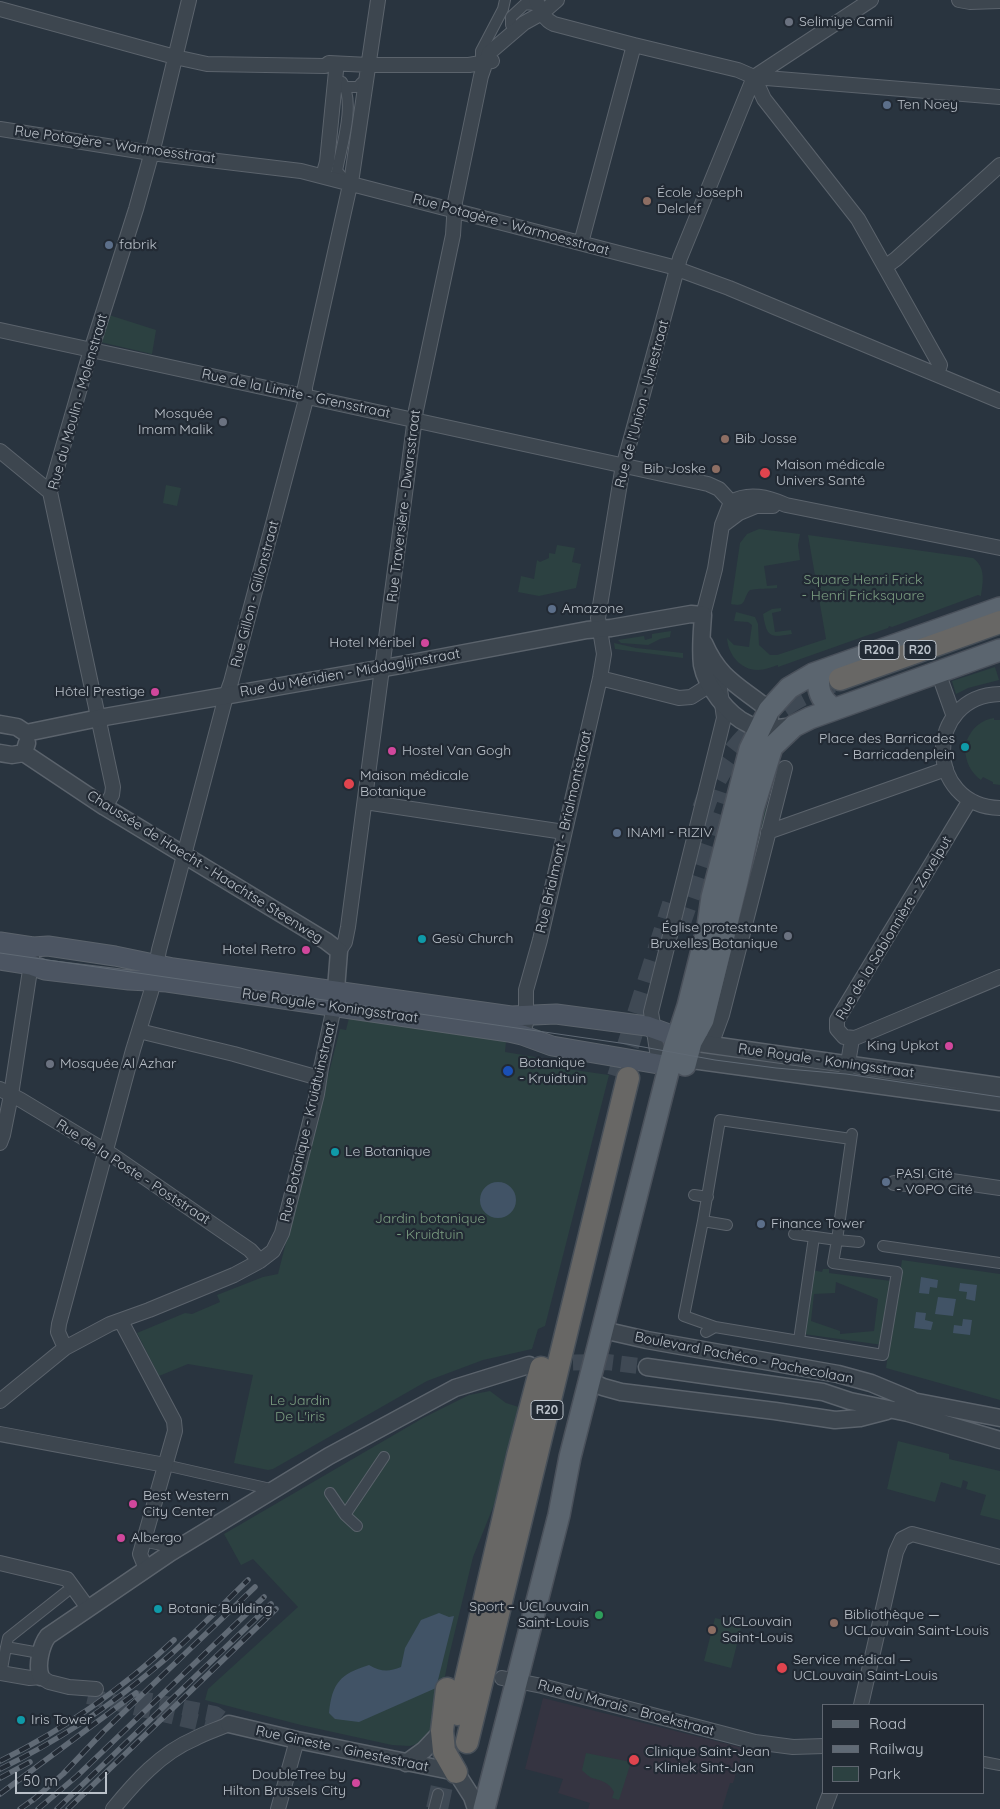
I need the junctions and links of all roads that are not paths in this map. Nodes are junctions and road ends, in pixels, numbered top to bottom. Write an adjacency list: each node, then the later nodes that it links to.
1 (189, 0): 11 (street, Rue du Moulin - Molenstraat)
2 (378, 0): 13 (street)
3 (557, 0): 9 (street)
4 (871, 0): 15 (street)
5 (959, 0): 6 (street)
6 (1000, 1)
7 (504, 5): 9 (street); 12 (street)
8 (3, 6): 11 (street)
9 (537, 6): 10 (street); 12 (street)
10 (634, 45): 15 (street); 23 (street)
11 (175, 57): 14 (street); 19 (street, Rue du Moulin - Molenstraat)
12 (481, 58): 13 (street); 22 (street, Rue Traversière - Dwarsstraat)
13 (369, 65): 14 (street); 21 (street)
14 (337, 76): 16 (street); 21 (street)
15 (754, 77): 17 (street); 24 (street); 25 (street, Rue de l'Union - Uniestraat)
16 (361, 83)
17 (1000, 97)
18 (0, 129): 19 (street, Rue Potagère - Warmoesstraat)
19 (151, 152): 21 (street, Rue Potagère - Warmoesstraat); 27 (street, Rue du Moulin - Molenstraat)
20 (1000, 165): 24 (street)
21 (339, 175): 22 (street, Rue Potagère - Warmoesstraat); 29 (street, Rue Gillon - Gillonstraat)
22 (455, 210): 23 (street, Rue Potagère - Warmoesstraat); 31 (street, Rue Traversière - Dwarsstraat)
23 (581, 243): 25 (street, Rue Potagère - Warmoesstraat)
24 (885, 267): 28 (street)
25 (677, 270): 28 (street, Rue Potagère - Warmoesstraat); 33 (street, Rue de l'Union - Uniestraat)
26 (0, 330): 27 (street, Rue de la Limite - Grensstraat)
27 (92, 349): 29 (street, Rue de la Limite - Grensstraat); 34 (street, Rue du Moulin - Molenstraat)
28 (937, 374): 30 (street, Rue Potagère - Warmoesstraat)
29 (305, 397): 31 (street, Rue de la Limite - Grensstraat); 53 (street, Rue Gillon - Gillonstraat)
30 (1000, 401)
31 (415, 420): 33 (street, Rue de la Limite - Grensstraat); 47 (street, Rue Traversière - Dwarsstraat)
32 (0, 451): 34 (street)
33 (624, 465): 35 (street, Rue de la Limite - Grensstraat); 42 (street, Rue de l'Union - Uniestraat)
34 (50, 492): 56 (street, Rue du Moulin - Molenstraat)
35 (731, 502): 36 (street); 37 (street)
36 (786, 505): 37 (street); 38 (street)
37 (722, 525): 40 (street)
38 (1000, 548)
39 (1000, 608): 51 (main road, R20a)
40 (703, 614): 42 (street, Rue du Méridien - Middaglijnstraat); 44 (street)
41 (1000, 622): 51 (highway, R20)
42 (599, 629): 47 (street, Rue du Méridien - Middaglijnstraat); 49 (street, Rue Brialmont - Brialmontstraat)
43 (1000, 636): 51 (highway, R20)
44 (702, 639): 46 (street); 50 (street)
45 (1000, 651): 48 (main road, R20a)
46 (717, 666): 54 (street); 58 (street)
47 (383, 668): 53 (street, Rue du Méridien - Middaglijnstraat); 65 (street, Rue Traversière - Dwarsstraat)
48 (938, 672): 51 (main road, R20a); 55 (street)
49 (600, 678): 50 (street); 68 (street, Rue Brialmont - Brialmontstraat)
50 (710, 685): 54 (street)
51 (835, 688): 58 (main road, R20a); 58 (main road, R20a)
52 (1000, 694): 55 (street)
53 (226, 696): 56 (street, Rue du Méridien - Middaglijnstraat); 70 (street, Rue Gillon - Gillonstraat)
54 (722, 703): 58 (street); 79 (street)
55 (954, 717): 63 (street)
56 (99, 718): 59 (street, Rue du Méridien - Middaglijnstraat); 66 (street, Rue du Moulin - Molenstraat)
57 (0, 724): 59 (street)
58 (768, 728): 83 (main road)
59 (26, 733): 61 (street)
60 (0, 753): 61 (street)
61 (24, 753): 66 (street, Chaussée de Haecht - Haachtse Steenweg)
62 (785, 768): 69 (street)
63 (946, 769): 64 (street); 69 (street)
64 (970, 800): 67 (street); 82 (street, Rue de la Sablonnière - Zavelput)
65 (365, 802): 68 (street); 72 (street, Rue Traversière - Dwarsstraat)
66 (105, 807): 70 (street, Chaussée de Haecht - Haachtse Steenweg)
67 (1000, 808)
68 (564, 832): 78 (street, Rue Brialmont - Brialmontstraat)
69 (768, 832): 83 (street)
70 (183, 855): 72 (street, Chaussée de Haecht - Haachtse Steenweg); 75 (street, Rue Gillon - Gillonstraat)
71 (0, 942): 73 (main road, Rue Royale - Koningsstraat)
72 (339, 951): 77 (street)
73 (32, 956): 74 (main road, Rue Royale - Koningsstraat); 75 (main road, Rue Royale - Koningsstraat); 88 (street)
74 (0, 960)
75 (154, 973): 77 (main road, Rue Royale - Koningsstraat); 80 (street, Rue Gillon - Gillonstraat)
76 (1000, 977): 82 (street)
77 (335, 999): 78 (main road, Rue Royale - Koningsstraat); 81 (main road, Rue Royale - Koningsstraat); 85 (street, Rue Botanique - Kruidtuinstraat)
78 (525, 1015): 79 (main road, Rue Royale - Koningsstraat); 81 (street, Rue Brialmont - Brialmontstraat)
79 (654, 1029): 83 (main road, Rue Royale - Koningsstraat); 83 (street)
80 (140, 1030): 85 (street); 91 (street, Rue Gillon - Gillonstraat)
81 (522, 1035): 83 (main road, Rue Royale - Koningsstraat)
82 (852, 1038): 84 (street, Rue de la Sablonnière - Zavelput)
83 (687, 1050): 84 (street, Rue Royale - Koningsstraat); 86 (street, Rue Royale - Koningsstraat); 106 (main road)
84 (848, 1064): 86 (street, Rue de la Sablonnière - Zavelput); 87 (street, Rue Royale - Koningsstraat)
85 (319, 1078): 103 (street, Rue Botanique - Kruidtuinstraat)
86 (845, 1081): 89 (street, Rue Royale - Koningsstraat)
87 (1000, 1086)
88 (5, 1092): 90 (street); 91 (street, Rue de la Poste - Poststraat)
89 (1000, 1102)
90 (0, 1142)
91 (106, 1152): 103 (street, Rue de la Poste - Poststraat); 108 (street, Rue Gillon - Gillonstraat)
92 (894, 1183): 93 (street)
93 (1000, 1188)
94 (694, 1194): 95 (street)
95 (708, 1197): 96 (street); 100 (street)
96 (703, 1221): 97 (street); 107 (street)
97 (727, 1225)
98 (794, 1234): 99 (street)
99 (814, 1237): 100 (street); 107 (street)
100 (837, 1240): 101 (street); 107 (street)
101 (859, 1242)
102 (883, 1246): 104 (street)
103 (260, 1262): 105 (street, Rue Botanique - Kruidtuinstraat)
104 (1000, 1263)
105 (121, 1321): 108 (street, Rue Botanique - Kruidtuinstraat); 120 (street)
106 (610, 1331): 111 (main road); 113 (street, Boulevard Pachéco - Pachecolaan)
107 (799, 1340)
108 (65, 1348): 114 (street, Rue Botanique - Kruidtuinstraat)
109 (529, 1365): 121 (street)
110 (647, 1367): 112 (street, Boulevard Pachéco - Pachecolaan)
111 (596, 1384): 115 (street, Boulevard Pachéco - Pachecolaan); 136 (main road)
112 (822, 1392): 113 (street, Boulevard Pachéco - Pachecolaan); 115 (street, Boulevard Pachéco - Pachecolaan)
113 (912, 1400): 116 (street, Boulevard Pachéco - Pachecolaan)
114 (0, 1401)
115 (895, 1410): 118 (street, Boulevard Pachéco - Pachecolaan)
116 (1000, 1418)
117 (0, 1434): 120 (street)
118 (1000, 1440)
119 (384, 1457): 123 (street)
120 (165, 1465): 121 (street); 129 (street)
121 (275, 1490): 129 (street)
122 (330, 1493): 123 (street)
123 (345, 1515): 124 (street)
124 (357, 1526)
125 (147, 1542): 126 (street)
126 (166, 1546)
127 (1000, 1557): 138 (street)
128 (0, 1563): 131 (street)
129 (146, 1569): 131 (street)
130 (66, 1592): 132 (street)
131 (88, 1608): 135 (street)
132 (4, 1652): 133 (street); 134 (street)
133 (34, 1652)
134 (1, 1674): 135 (street)
135 (41, 1677): 137 (street)
136 (510, 1679): 142 (street, Rue du Marais - Broekstraat); 149 (main road)
137 (92, 1693)
138 (861, 1704)
139 (229, 1724): 141 (street, Rue Gineste - Ginestestraat); 150 (street)
140 (454, 1736): 140 (highway, R20); 144 (street); 146 (highway, R20)
141 (297, 1740): 144 (street, Rue Gineste - Ginestestraat); 151 (street)
142 (822, 1746)
143 (985, 1762): 145 (street)
144 (406, 1763): 146 (street, Rue Gineste - Ginestestraat)
145 (1000, 1765)
146 (456, 1772): 149 (street)
147 (438, 1794): 152 (street)
148 (830, 1794): 153 (street)
149 (480, 1804)
150 (113, 1809)
151 (278, 1809)
152 (434, 1809)
153 (824, 1809)

